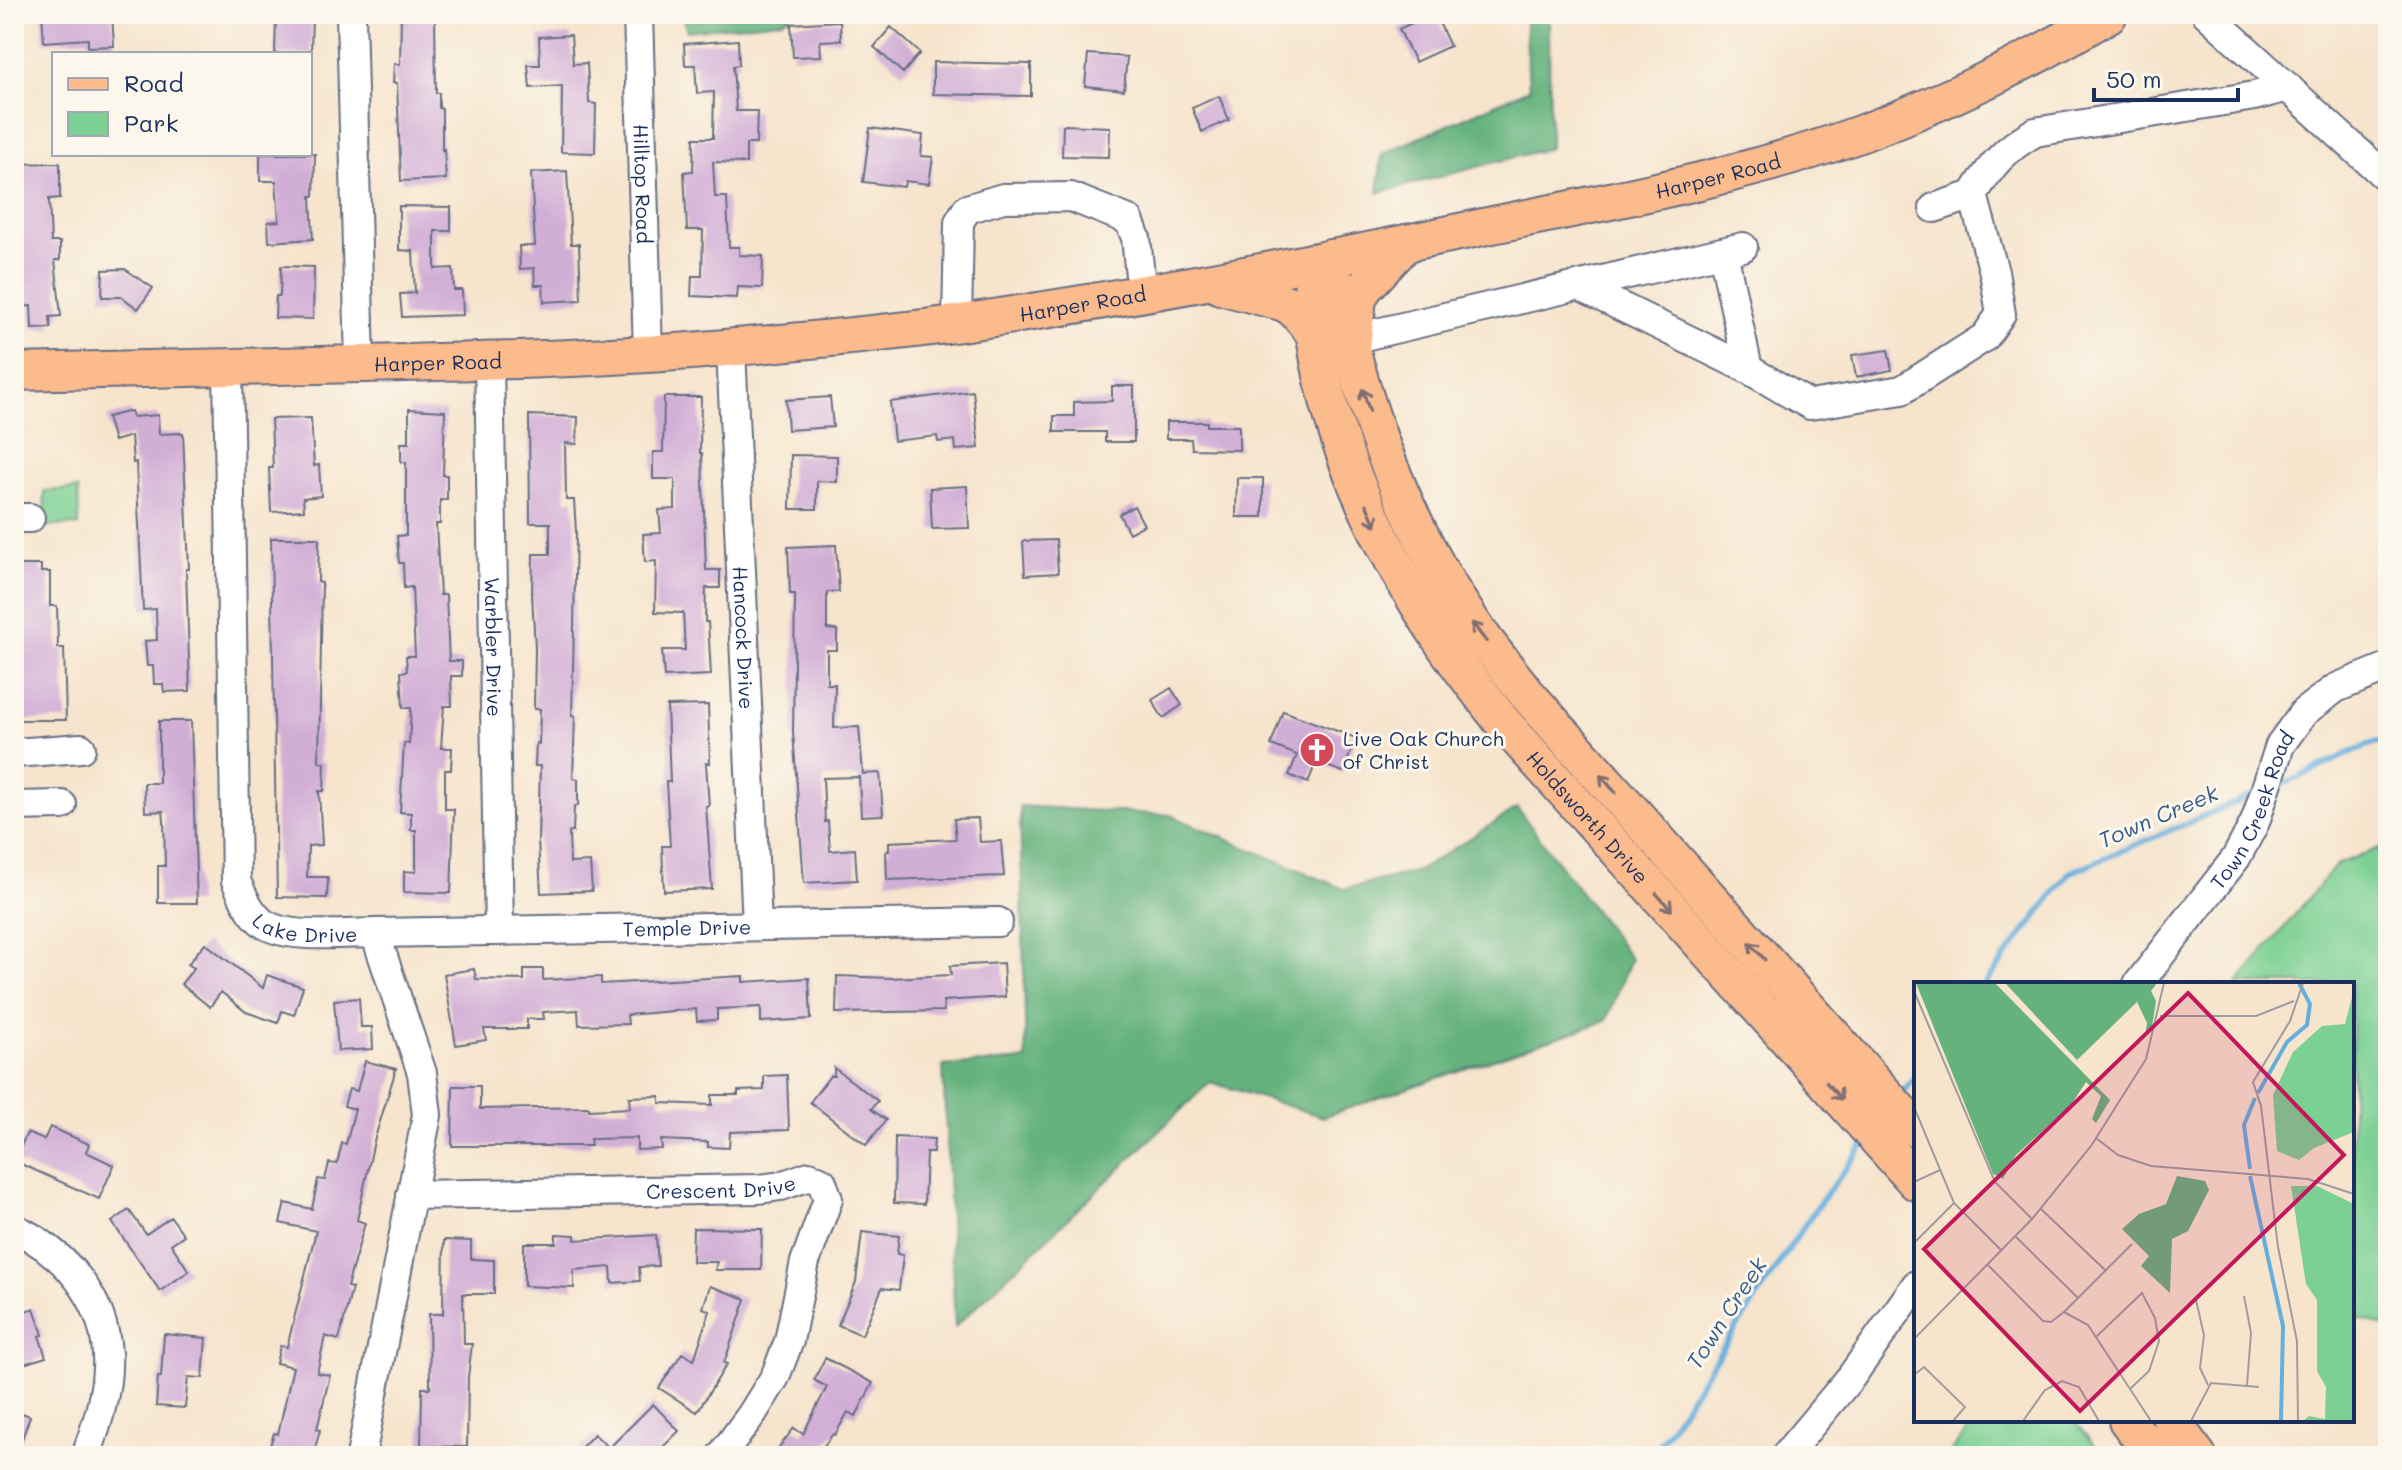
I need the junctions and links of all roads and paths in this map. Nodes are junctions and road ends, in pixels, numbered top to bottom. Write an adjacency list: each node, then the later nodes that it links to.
1 (351, 14): 19 (street)
2 (638, 14): 17 (street, Hilltop Road)
3 (2109, 14): 9 (main road, Harper Road)
4 (2207, 14): 5 (street)
5 (2288, 87): 6 (street); 7 (street)
6 (2388, 179)
7 (1973, 195): 8 (street); 21 (street)
8 (1934, 208)
9 (1406, 243): 10 (main road, Harper Road); 15 (main road)
10 (1321, 260): 11 (main road, Harper Road); 15 (main road, Holdsworth Drive)
11 (1206, 283): 13 (main road, Harper Road); 15 (main road)
12 (1579, 286): 15 (street); 21 (street); 21 (street)
13 (1142, 294): 14 (main road, Harper Road); 14 (street)
14 (957, 324): 16 (main road, Harper Road)
15 (1342, 342): 24 (main road, Holdsworth Drive, one-way to 15); 25 (main road, Holdsworth Drive, one-way to 25)
16 (731, 348): 17 (main road, Harper Road); 31 (street, Hancock Drive)
17 (648, 353): 18 (main road, Harper Road)
18 (489, 361): 19 (main road, Harper Road); 32 (street, Warbler Drive)
19 (360, 364): 20 (main road, Harper Road)
20 (228, 367): 22 (main road, Harper Road); 33 (street, Lake Drive)
21 (1748, 369)
22 (14, 372)
23 (2388, 667): 34 (street, Town Creek Road)
24 (1527, 694): 25 (street); 35 (main road, Holdsworth Drive, one-way to 24)
25 (1500, 719): 36 (main road, Holdsworth Drive, one-way to 36)
26 (81, 748): 27 (street)
27 (14, 753)
28 (62, 805): 29 (street)
29 (14, 806)
30 (998, 922): 31 (street, Temple Drive)
31 (757, 926): 32 (street, Temple Drive)
32 (499, 931): 33 (street, Temple Drive)
33 (375, 933): 37 (street, Lake Drive)
34 (2140, 982)
35 (1914, 1127)
36 (1914, 1180)
37 (411, 1195): 43 (street, Lake Drive); 44 (street, Crescent Drive)
38 (14, 1228): 42 (street)
39 (1914, 1288): 45 (street)
40 (2128, 1422): 46 (main road)
41 (2172, 1422): 47 (main road)
42 (86, 1456)
43 (361, 1456)
44 (721, 1456)
45 (1785, 1456)
46 (2154, 1456)
47 (2198, 1456)

